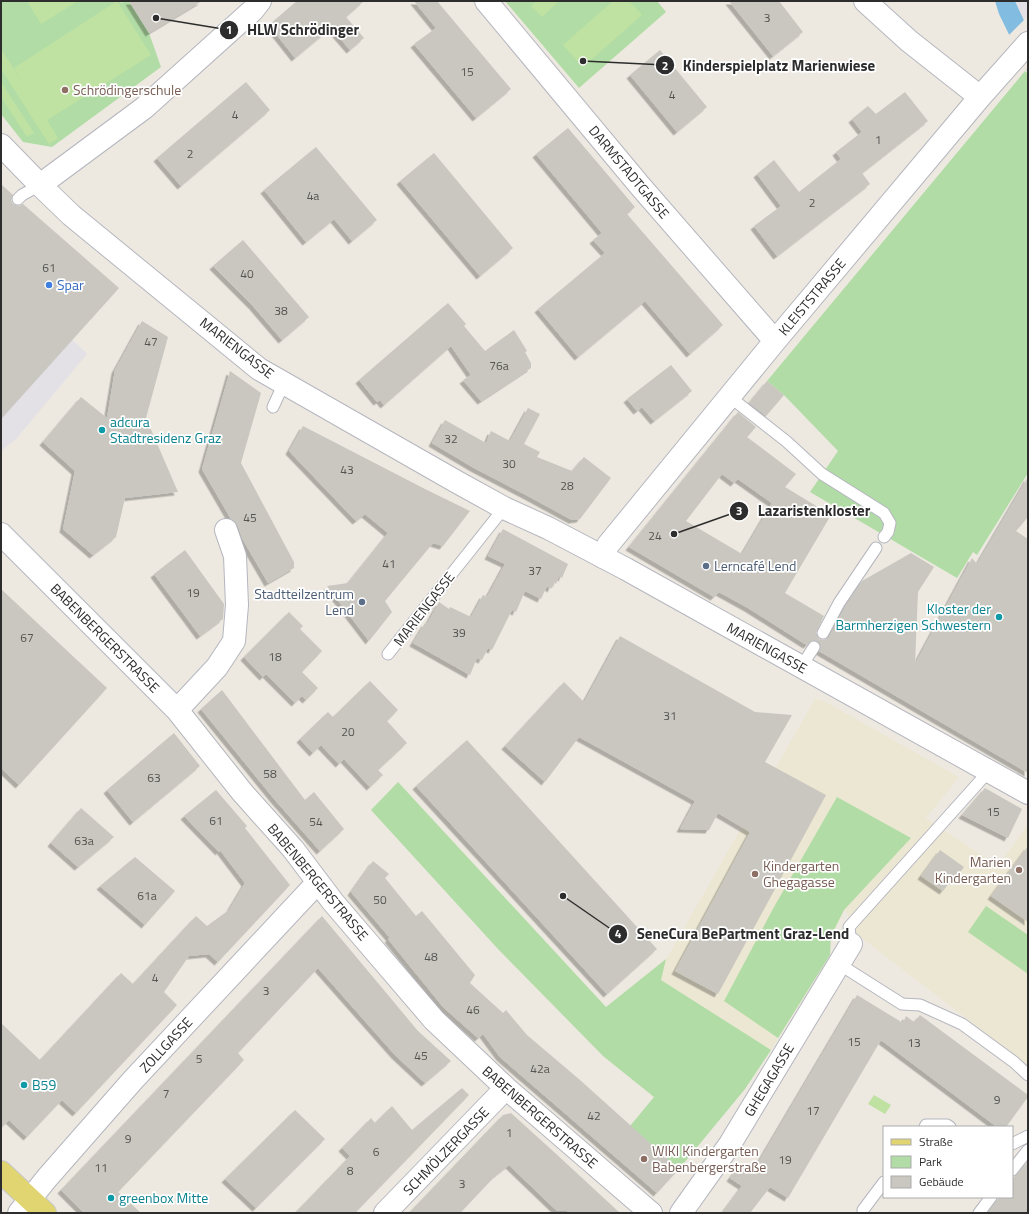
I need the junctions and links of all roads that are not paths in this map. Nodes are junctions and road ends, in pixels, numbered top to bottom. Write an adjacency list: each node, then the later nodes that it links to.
1 (260, 1): 7 (street)
2 (486, 1): 9 (street, DARMSTADTGASSE)
3 (865, 1): 5 (street)
4 (1022, 50): 5 (street, KLEISTSTRASSE)
5 (980, 97): 9 (street, KLEISTSTRASSE)
6 (1, 145): 7 (street, MARIENGASSE)
7 (40, 186): 8 (lane); 10 (street, MARIENGASSE)
8 (18, 199)
9 (775, 341): 11 (street, KLEISTSTRASSE)
10 (284, 384): 12 (lane); 13 (street, MARIENGASSE)
11 (730, 397): 16 (lane); 18 (street, KLEISTSTRASSE)
12 (273, 407)
13 (504, 508): 18 (street, MARIENGASSE); 21 (lane, MARIENGASSE)
14 (226, 530): 23 (street)
15 (1, 534): 23 (street, BABENBERGERSTRASSE)
16 (884, 537)
17 (876, 548): 19 (lane)
18 (603, 557): 22 (street, MARIENGASSE)
19 (823, 633)
20 (814, 648): 22 (lane)
21 (388, 654)
22 (801, 667): 24 (street, MARIENGASSE)
23 (177, 710): 26 (street, BABENBERGERSTRASSE)
24 (989, 771): 25 (street, MARIENGASSE); 27 (lane)
25 (1028, 793)
26 (318, 882): 30 (street, BABENBERGERSTRASSE); 40 (street, ZOLLGASSE)
27 (851, 944): 28 (street, GHEGAGASSE)
28 (839, 964): 29 (lane); 44 (street, GHEGAGASSE)
29 (1028, 1075)
30 (506, 1088): 42 (street, SCHMÖLZERGASSE); 43 (street, BABENBERGERSTRASSE)
31 (926, 1126): 32 (lane)
32 (948, 1126)
33 (1028, 1136): 34 (lane)
34 (1013, 1144)
35 (1028, 1150): 36 (lane)
36 (1013, 1169)
37 (1, 1172): 40 (main road)
38 (883, 1183): 41 (lane)
39 (990, 1198): 45 (lane)
40 (31, 1208)
41 (863, 1210)
42 (385, 1213)
43 (651, 1213)
44 (682, 1213)
45 (979, 1213)

